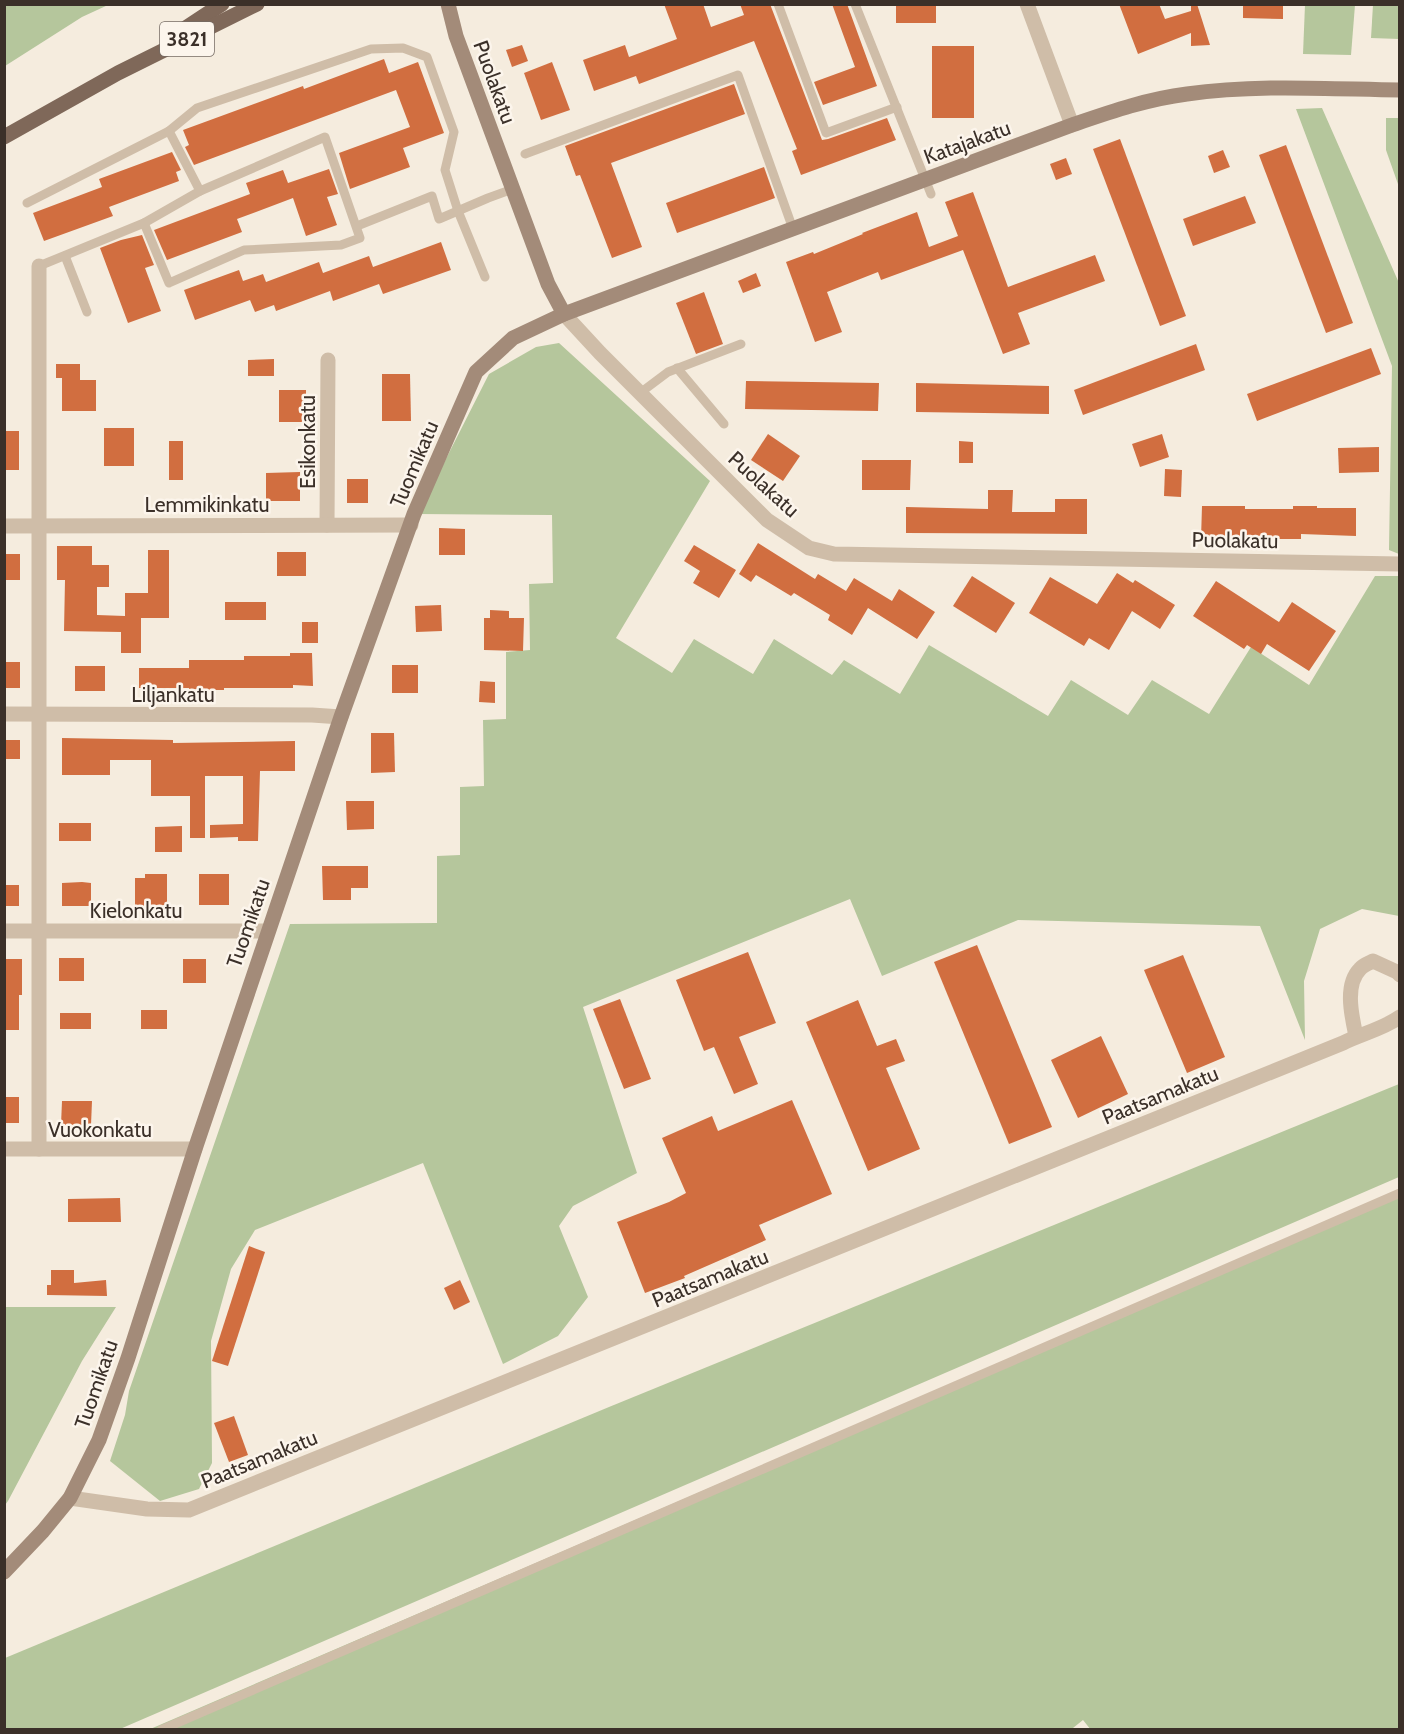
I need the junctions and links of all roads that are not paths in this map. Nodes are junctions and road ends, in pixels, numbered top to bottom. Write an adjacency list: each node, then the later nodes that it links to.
1 (222, 4): 9 (main road, 3821)
2 (257, 4): 9 (main road, 3821)
3 (440, 4): 8 (street, Puolakatu)
4 (448, 4): 8 (street, Puolakatu)
5 (778, 4): 11 (lane)
6 (855, 4): 11 (lane)
7 (1027, 4): 12 (street)
8 (456, 36): 17 (street, Puolakatu)
9 (118, 73): 14 (main road, 3821)
10 (1400, 90): 12 (street, Katajakatu)
11 (897, 107): 16 (lane)
12 (1072, 125): 16 (street, Katajakatu)
13 (169, 131): 18 (lane); 19 (lane); 20 (lane)
14 (4, 137)
15 (525, 154): 23 (lane)
16 (928, 187): 23 (street, Katajakatu)
17 (513, 189): 20 (lane); 28 (street, Puolakatu)
18 (200, 191): 21 (lane); 22 (lane)
19 (27, 203)
20 (458, 211): 22 (lane); 26 (lane)
21 (144, 223): 22 (lane); 24 (lane)
22 (357, 226)
23 (793, 229): 28 (street, Katajakatu)
24 (65, 256): 25 (lane); 27 (lane)
25 (39, 266): 37 (street)
26 (485, 276)
27 (87, 312)
28 (564, 314): 32 (street, Puolakatu); 35 (street, Tuomikatu)
29 (741, 344): 31 (lane)
30 (328, 360): 34 (street, Esikonkatu)
31 (678, 368): 32 (lane); 33 (lane)
32 (640, 393): 38 (street, Puolakatu)
33 (724, 424)
34 (327, 525): 35 (street, Lemmikinkatu); 37 (street, Lemmikinkatu)
35 (411, 525): 41 (street, Tuomikatu)
36 (4, 526): 37 (street, Lemmikinkatu)
37 (39, 526): 40 (street)
38 (1400, 564)
39 (4, 714): 40 (street, Liljankatu)
40 (38, 714): 41 (street, Liljankatu); 43 (street)
41 (341, 717): 44 (street, Tuomikatu)
42 (4, 931): 43 (street, Kielonkatu)
43 (40, 931): 44 (street, Kielonkatu); 49 (street)
44 (268, 931): 50 (street, Tuomikatu)
45 (1400, 975): 47 (street)
46 (1400, 1017): 47 (street, Paatsamakatu)
47 (1356, 1036): 52 (street, Paatsamakatu)
48 (4, 1149): 49 (street, Vuokonkatu)
49 (39, 1149): 50 (street, Vuokonkatu)
50 (195, 1149): 52 (street, Tuomikatu)
51 (1400, 1193): 54 (lane)
52 (70, 1498): 53 (street, Tuomikatu)
53 (4, 1572)
54 (161, 1730)

